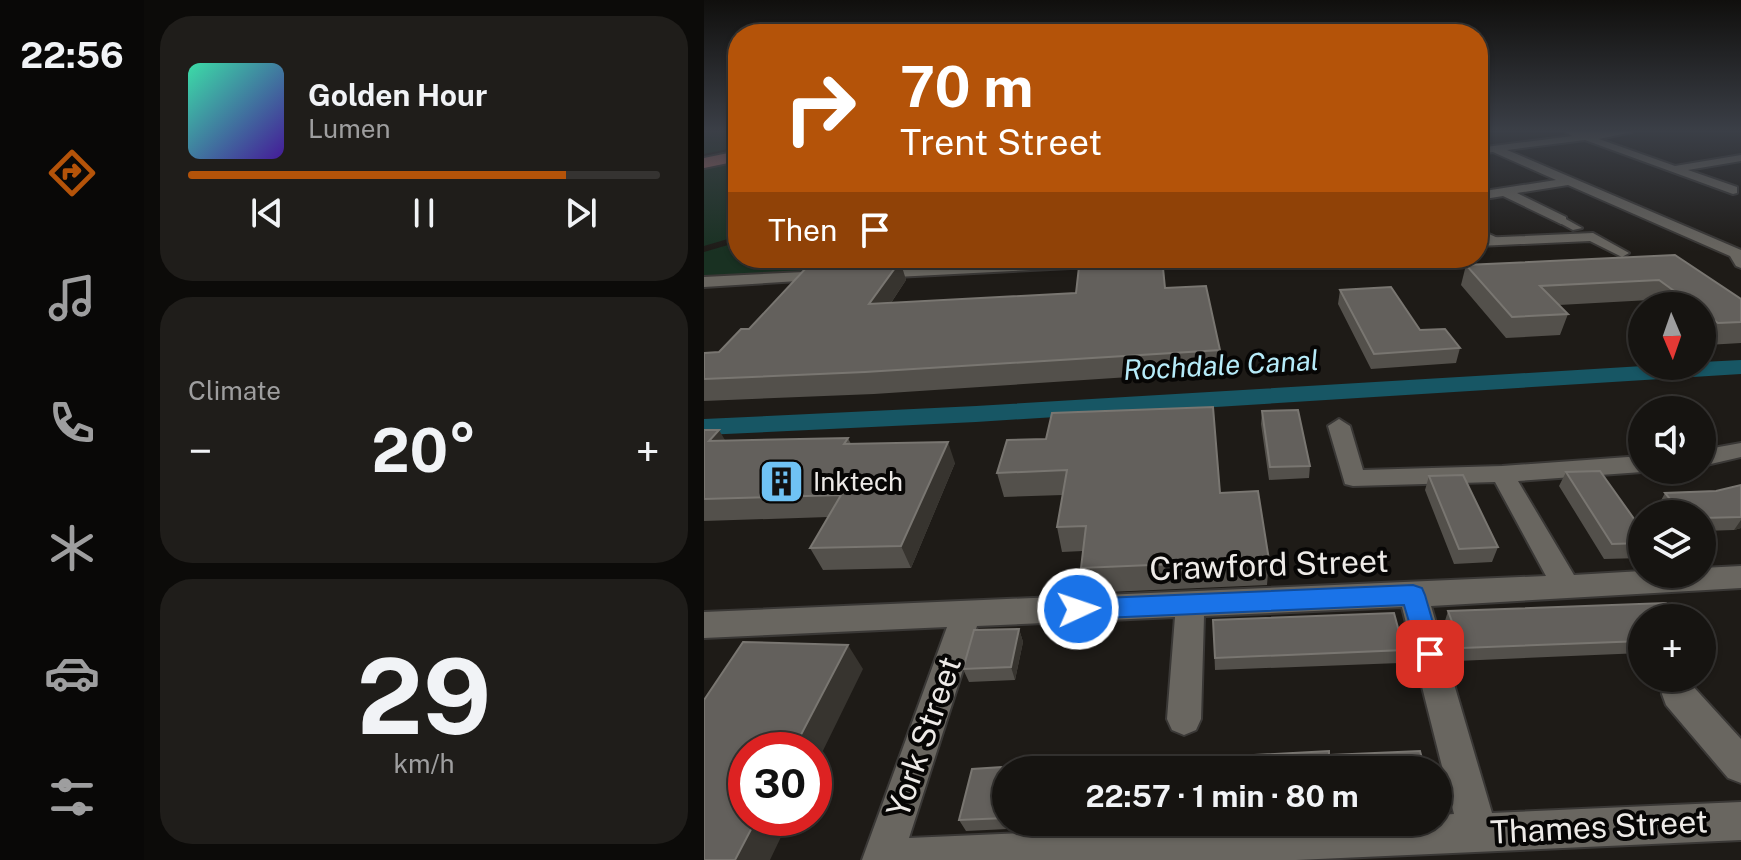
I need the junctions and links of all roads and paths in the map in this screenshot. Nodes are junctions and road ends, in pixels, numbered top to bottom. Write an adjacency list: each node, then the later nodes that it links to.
1 (1549, 172): 3 (street)
2 (1683, 172): 4 (street)
3 (1570, 181): 5 (street); 14 (street)
4 (1733, 190)
5 (1505, 192): 6 (street); 7 (street)
6 (1488, 195)
7 (1561, 220): 8 (street)
8 (1577, 228): 10 (street)
9 (1488, 237): 12 (street)
10 (1593, 237): 12 (street); 13 (street)
11 (1488, 241): 12 (street)
12 (1496, 241)
13 (1622, 253)
14 (1739, 257)
15 (966, 268): 16 (street)
16 (704, 282)
17 (1339, 426): 21 (street)
18 (1741, 450): 19 (street)
19 (1716, 455)
20 (1628, 465): 21 (street)
21 (1502, 474): 23 (street)
22 (1741, 577): 23 (street, Crawford Street)
23 (1567, 588): 24 (street, Crawford Street)
24 (1413, 595): 25 (street, Crawford Street); 32 (street)
25 (1190, 604): 26 (street, Crawford Street); 29 (street)
26 (966, 614): 27 (street, Crawford Street); 33 (street, York Street)
27 (704, 625)
28 (1678, 694): 30 (street)
29 (1184, 719)
30 (1741, 765)
31 (1741, 821): 32 (street, Thames Street)
32 (1478, 832): 33 (street, Thames Street)
33 (882, 859)

